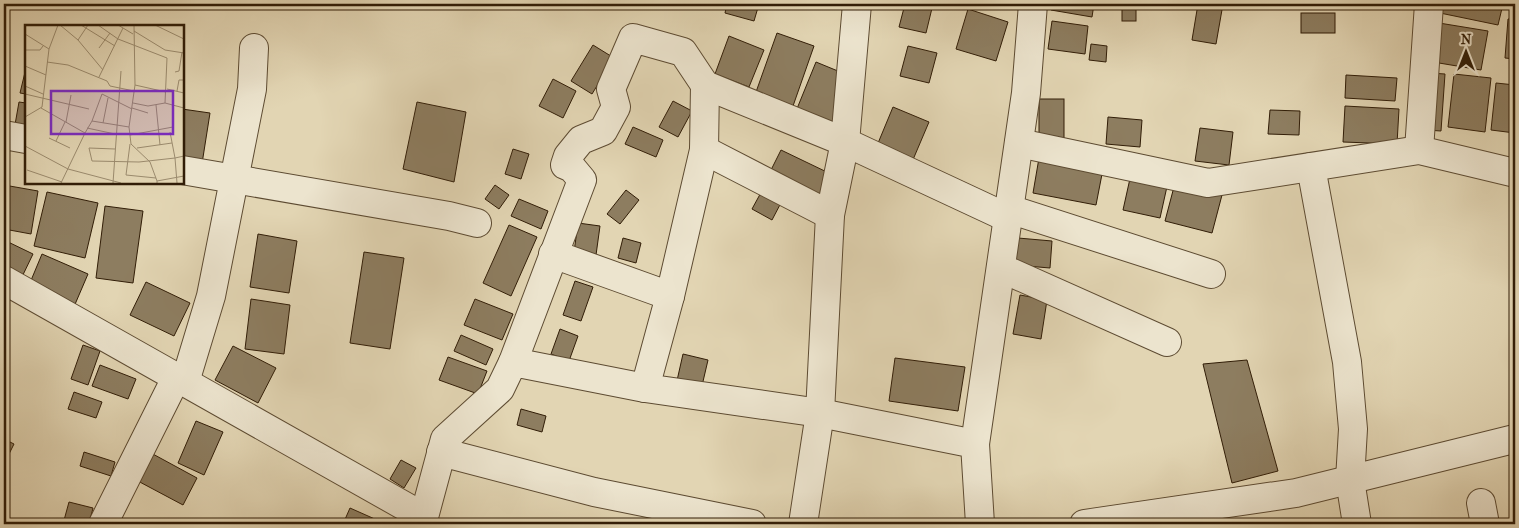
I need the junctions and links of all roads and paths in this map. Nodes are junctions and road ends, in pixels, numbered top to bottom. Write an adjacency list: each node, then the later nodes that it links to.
1 (857, 4): 8 (street)
2 (1033, 4): 9 (street)
3 (1426, 4): 11 (street)
4 (254, 48): 15 (street)
5 (705, 85): 8 (street); 10 (street); 19 (street)
6 (4, 135): 7 (street)
7 (25, 139)
8 (845, 142): 16 (street); 17 (street)
9 (1019, 143): 12 (street); 16 (street)
10 (704, 150): 17 (street); 23 (street)
11 (1419, 150): 12 (street); 14 (street)
12 (1311, 167): 32 (street)
13 (184, 170): 15 (street)
14 (1515, 173)
15 (233, 179): 18 (street); 26 (street)
16 (1008, 213): 20 (street); 21 (street)
17 (830, 215): 28 (street)
18 (477, 223)
19 (553, 254): 23 (street); 25 (street)
20 (1001, 268): 24 (street); 30 (street)
21 (1211, 274)
22 (4, 280): 26 (street)
23 (670, 296): 27 (street)
24 (1167, 342)
25 (513, 362): 27 (street); 31 (street)
26 (181, 379): 33 (street); 34 (street)
27 (645, 388): 28 (street)
28 (820, 413): 30 (street); 36 (street)
29 (1514, 439): 32 (street)
30 (975, 444): 37 (street)
31 (441, 452): 33 (street); 35 (street)
32 (1350, 480): 38 (street); 39 (street)
33 (422, 520)
34 (103, 524)
35 (752, 524)
36 (803, 524)
37 (980, 524)
38 (1084, 524)
39 (1357, 524)

